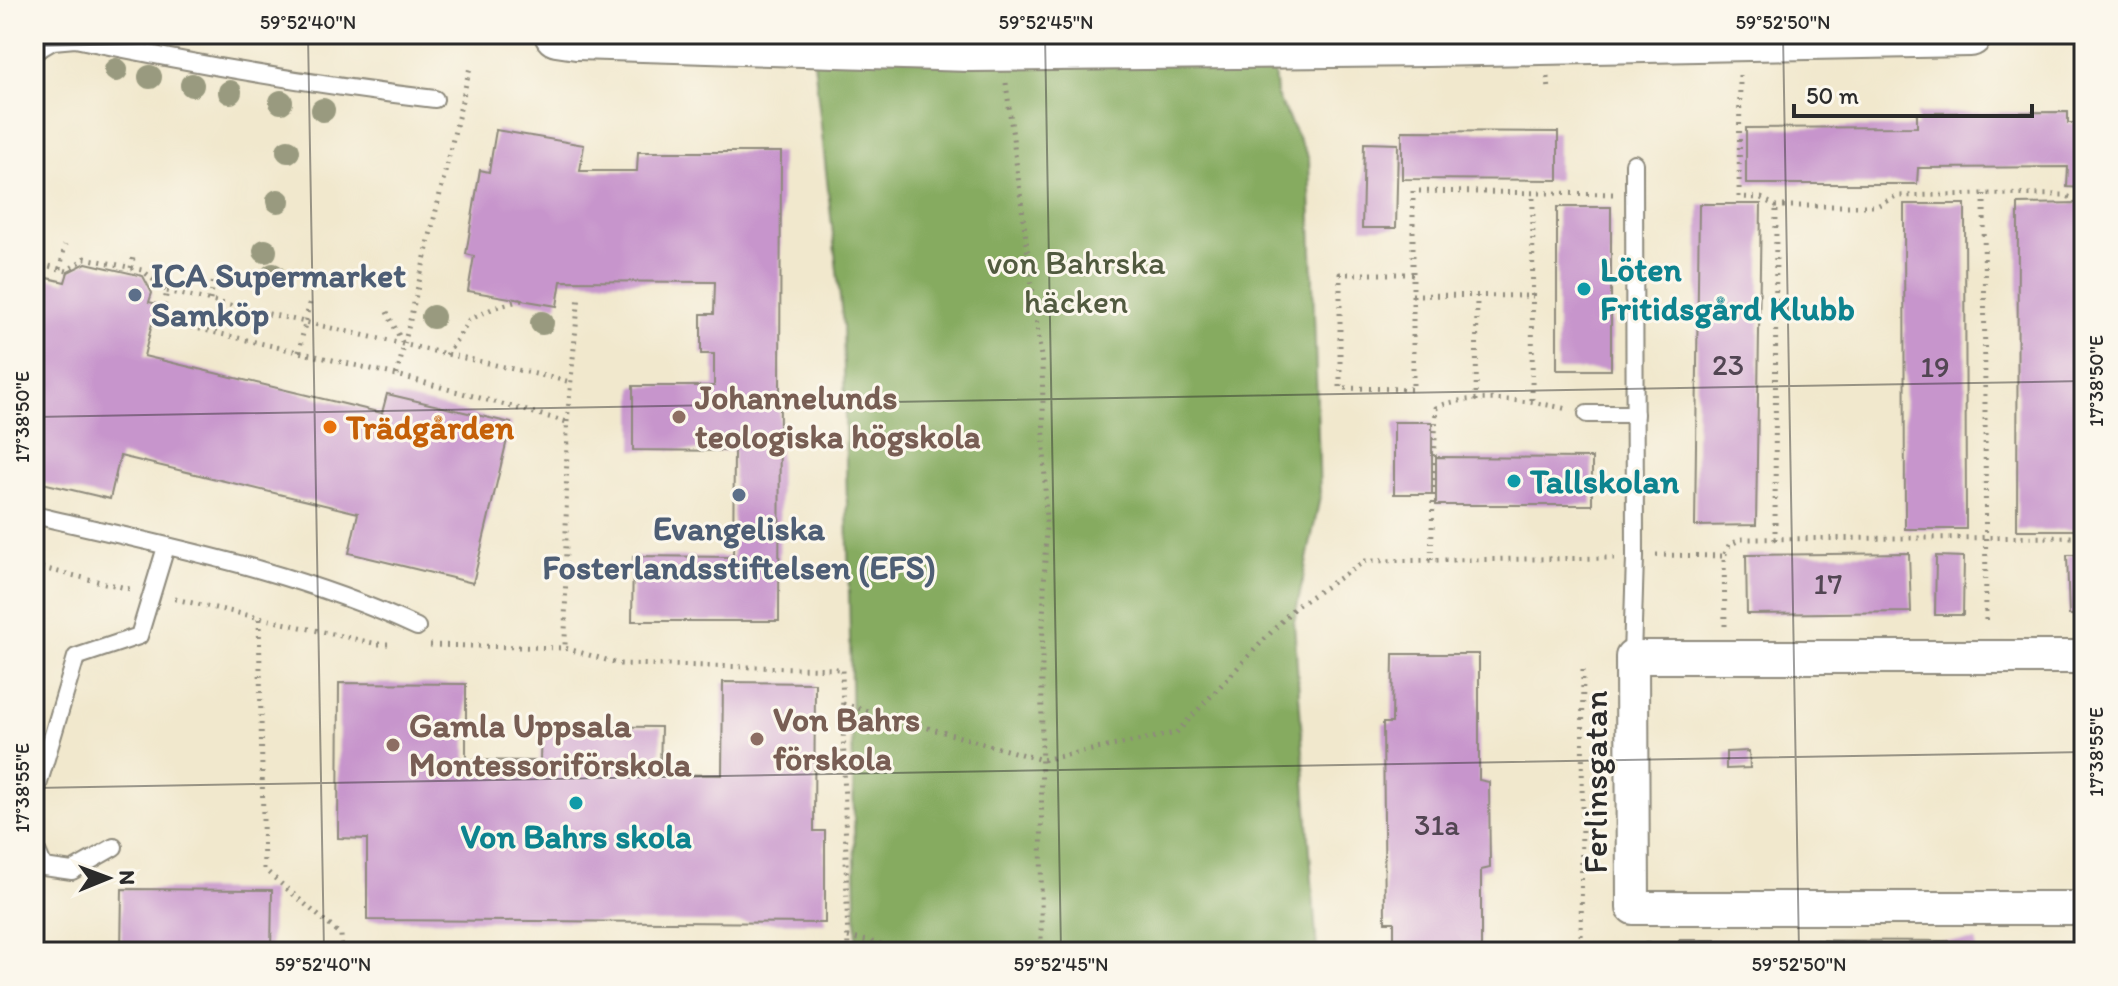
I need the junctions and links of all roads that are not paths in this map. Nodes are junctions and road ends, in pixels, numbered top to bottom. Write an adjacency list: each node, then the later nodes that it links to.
1 (557, 34): 3 (street)
2 (1970, 34): 3 (street)
3 (800, 39)
4 (34, 52): 5 (lane)
5 (435, 99)
6 (1634, 163): 8 (lane)
7 (1587, 414): 8 (lane)
8 (1635, 414): 12 (lane)
9 (34, 515): 10 (lane)
10 (166, 547): 11 (lane); 14 (lane)
11 (417, 627)
12 (1632, 657): 13 (street, Ferlinsgatan); 17 (street, Ferlinsgatan)
13 (2084, 657)
14 (34, 799)
15 (34, 844): 16 (lane)
16 (114, 847)
17 (2084, 908)

